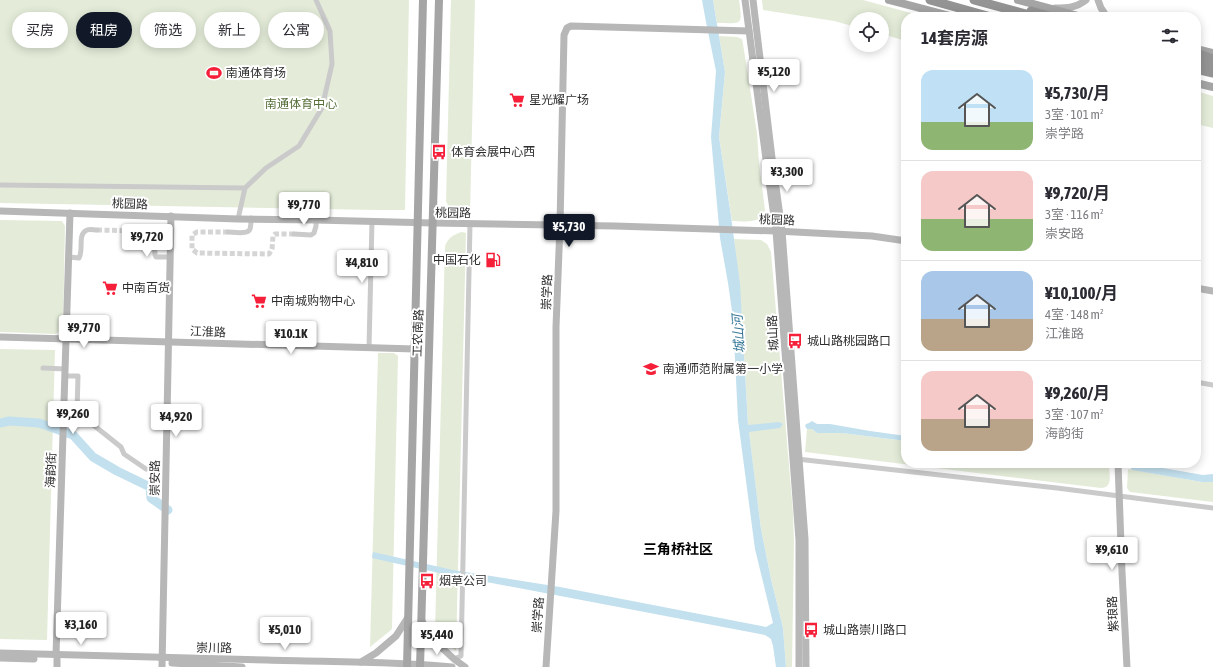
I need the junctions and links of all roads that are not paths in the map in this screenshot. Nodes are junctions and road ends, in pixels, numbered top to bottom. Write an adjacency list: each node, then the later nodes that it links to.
1 (316, 0): 34 (street)
2 (423, 0): 42 (main road, 工农南路)
3 (439, 0): 43 (main road, 工农南路)
4 (745, 0): 20 (street, 城山路)
5 (752, 0): 48 (street, 城山路)
6 (889, 0): 13 (main road)
7 (930, 0): 14 (highway)
8 (974, 0): 15 (highway)
9 (989, 0): 16 (highway)
10 (1018, 0): 17 (main road)
11 (1086, 0): 18 (street)
12 (1098, 0): 19 (street)
13 (935, 12)
14 (973, 12)
15 (1018, 12)
16 (1046, 12)
17 (1048, 12)
18 (1055, 12)
19 (1104, 12)
20 (749, 31): 45 (street, 崇学路); 48 (street, 城山路)
21 (1201, 50): 22 (main road)
22 (1213, 54)
23 (1201, 55): 24 (highway)
24 (1213, 59)
25 (1201, 61): 26 (highway)
26 (1213, 65)
27 (1201, 70): 28 (highway)
28 (1213, 73)
29 (1201, 76): 30 (highway)
30 (1213, 78)
31 (1201, 84): 32 (main road)
32 (1213, 87)
33 (0, 184): 34 (street)
34 (245, 188): 39 (street)
35 (0, 211): 36 (street, 桃园路)
36 (70, 214): 37 (street, 桃园路); 53 (street, 海韵街)
37 (171, 216): 39 (street, 桃园路); 52 (street, 崇安路)
38 (251, 218): 39 (street, 桃园路); 40 (street, 桃园路); 49 (street)
39 (238, 219)
40 (316, 220): 41 (street, 桃园路); 50 (street)
41 (372, 221): 42 (street, 桃园路); 59 (street)
42 (417, 223): 43 (street, 桃园路); 60 (main road, 工农南路)
43 (432, 223): 44 (street, 桃园路); 71 (main road, 工农南路)
44 (470, 224): 45 (street, 桃园路); 74 (street)
45 (560, 226): 48 (street, 桃园路); 83 (street, 崇学路)
46 (97, 230): 53 (street)
47 (139, 231): 52 (street)
48 (779, 231): 51 (street, 桃园路); 65 (street, 城山路)
49 (228, 232)
50 (294, 234)
51 (901, 240)
52 (170, 257): 58 (street, 崇安路)
53 (69, 258): 57 (street, 海韵街)
54 (1201, 289): 55 (street)
55 (1213, 291)
56 (0, 337): 57 (street, 江淮路)
57 (66, 339): 58 (street, 江淮路); 62 (street, 海韵街)
58 (168, 342): 59 (street, 江淮路); 77 (street, 崇安路)
59 (369, 348): 60 (street, 江淮路)
60 (415, 349): 70 (main road, 工农南路)
61 (43, 368): 62 (street)
62 (65, 372): 66 (street); 75 (street, 海韵街)
63 (1201, 383): 64 (street)
64 (1213, 385)
65 (796, 459): 68 (street); 84 (street, 城山路); 85 (street, 城山路)
66 (146, 468)
67 (1118, 468): 68 (street, 紫琅路)
68 (1120, 496): 69 (street); 86 (street, 紫琅路)
69 (1213, 508)
70 (407, 619): 76 (street); 79 (main road, 工农南路)
71 (422, 621): 74 (street); 80 (main road, 工农南路)
72 (0, 654): 75 (street, 崇川路)
73 (0, 658): 75 (street, 崇川路)
74 (454, 659): 82 (street)
75 (57, 661): 77 (street, 崇川路)
76 (361, 662): 78 (street, 崇川路); 79 (street, 崇川路)
77 (162, 663): 78 (street, 崇川路)
78 (244, 665)
79 (407, 665): 80 (street, 崇川路)
80 (420, 666): 81 (street, 崇川路)
81 (452, 667)
82 (465, 667)
83 (546, 667)
84 (799, 667)
85 (806, 667)
86 (1127, 667)

